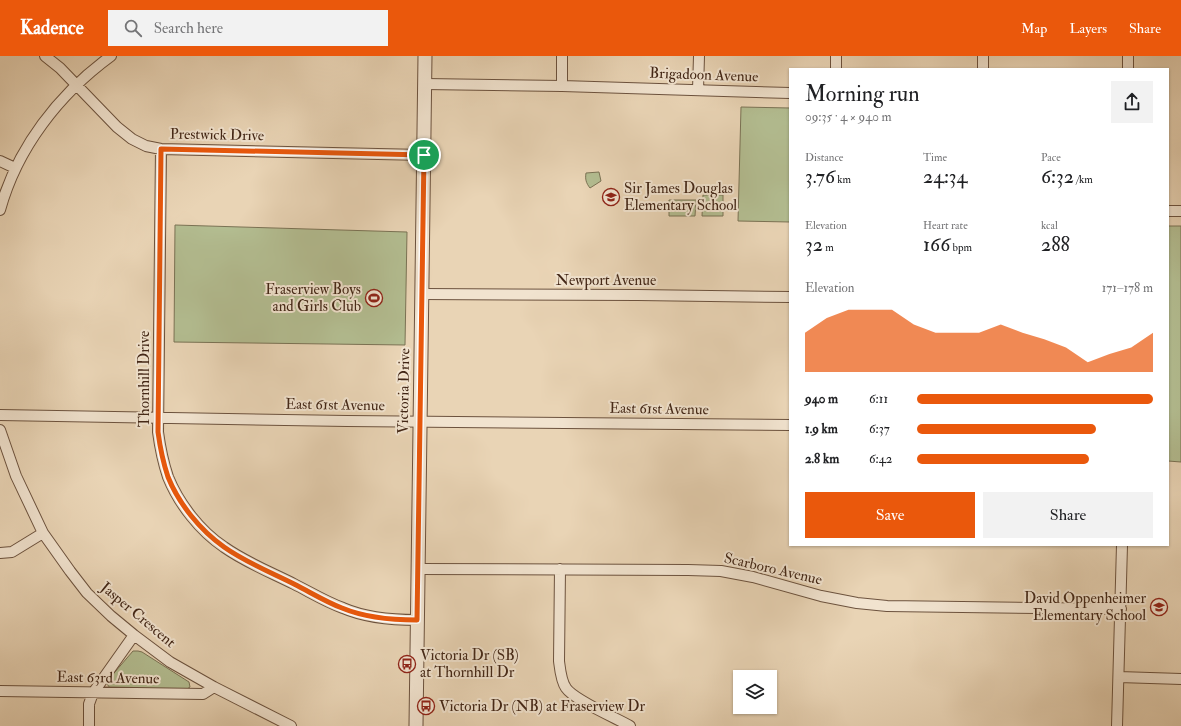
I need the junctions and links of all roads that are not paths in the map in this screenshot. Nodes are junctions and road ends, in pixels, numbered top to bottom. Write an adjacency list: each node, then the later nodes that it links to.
1 (45, 56): 13 (street, Prestwick Drive)
2 (111, 56): 13 (street)
3 (425, 56): 12 (street, Victoria Drive)
4 (562, 56): 14 (street)
5 (699, 56): 15 (street)
6 (836, 56): 9 (street)
7 (983, 56): 10 (street)
8 (1128, 56): 11 (street)
9 (836, 68)
10 (983, 68)
11 (1128, 68)
12 (425, 84): 14 (street, Brigadoon Avenue); 18 (street, Victoria Drive)
13 (77, 85): 17 (street, Prestwick Drive); 20 (street)
14 (562, 86): 15 (street, Brigadoon Avenue)
15 (698, 90): 16 (street, Brigadoon Avenue)
16 (789, 93)
17 (161, 149): 18 (street, Prestwick Drive); 27 (street, Thornhill Drive)
18 (424, 155): 24 (street, Victoria Drive)
19 (0, 161): 20 (street)
20 (15, 168): 21 (street)
21 (0, 210)
22 (1169, 211): 23 (street)
23 (1181, 211)
24 (422, 294): 25 (street, Newport Avenue); 28 (street, Victoria Drive)
25 (789, 297)
26 (0, 415): 27 (street, East 61st Avenue)
27 (158, 418): 28 (street, East 61st Avenue); 37 (street, Thornhill Drive)
28 (420, 421): 29 (street, East 61st Avenue); 34 (street, Victoria Drive)
29 (789, 425)
30 (0, 430): 31 (street, Jasper Crescent)
31 (43, 533): 33 (street); 38 (street, Jasper Crescent)
32 (1122, 546): 36 (street)
33 (0, 553)
34 (418, 569): 35 (street, Scarboro Avenue); 37 (street, Victoria Drive)
35 (560, 569): 36 (street, Scarboro Avenue); 47 (street)
36 (1121, 609): 39 (street)
37 (417, 620): 46 (street, Victoria Drive)
38 (134, 636): 41 (street, Jasper Crescent); 43 (street)
39 (1119, 677): 40 (street); 48 (street)
40 (1181, 679)
41 (214, 686): 43 (street, East 63rd Avenue); 45 (street, Jasper Crescent)
42 (0, 691): 43 (street, East 63rd Avenue)
43 (93, 693): 44 (street)
44 (89, 726)
45 (291, 726)
46 (416, 726)
47 (630, 726)
48 (1118, 726)

